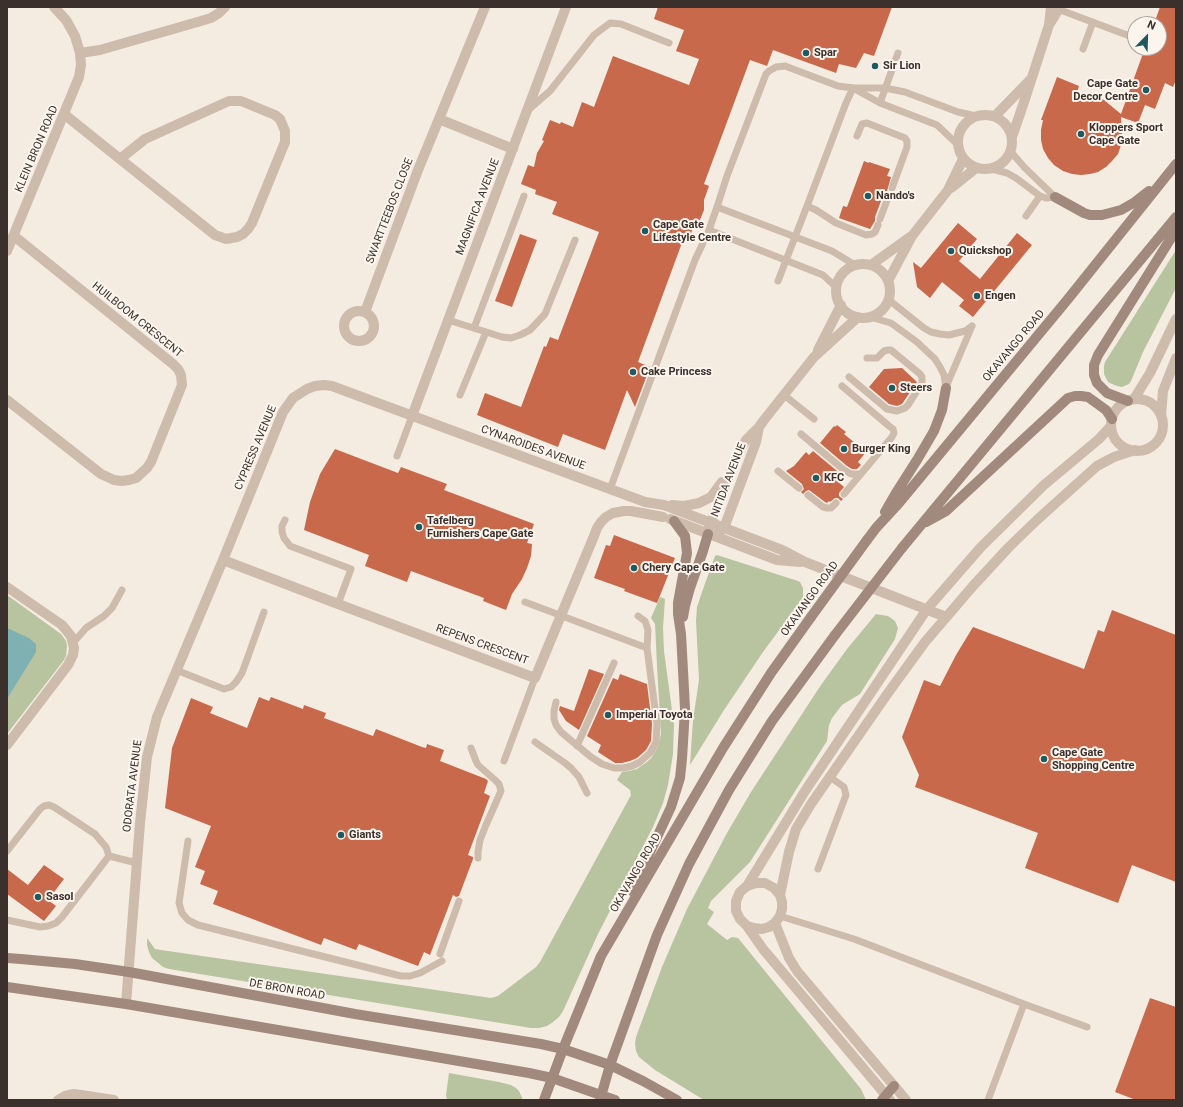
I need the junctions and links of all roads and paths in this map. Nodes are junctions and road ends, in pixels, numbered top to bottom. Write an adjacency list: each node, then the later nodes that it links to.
1 (54, 7): 10 (street, KLEIN BRON ROAD)
2 (225, 7): 10 (street)
3 (485, 7): 20 (street, SWARTTEEBOS CLOSE)
4 (566, 7): 16 (street, MAGNIFICA AVENUE)
5 (1055, 8): 6 (lane); 12 (street)
6 (1093, 22): 7 (lane); 9 (lane)
7 (1127, 35)
8 (669, 43): 16 (lane)
9 (1084, 49)
10 (80, 53): 17 (street, KLEIN BRON ROAD)
11 (898, 53): 14 (lane)
12 (1031, 79): 19 (street); 22 (street)
13 (853, 88): 14 (lane); 15 (lane); 36 (lane); 37 (lane)
14 (885, 88): 15 (lane); 18 (lane)
15 (880, 103): 23 (lane)
16 (528, 110): 24 (street, MAGNIFICA AVENUE)
17 (64, 114): 27 (street); 42 (street, KLEIN BRON ROAD)
18 (976, 116): 19 (street); 23 (street)
19 (995, 116): 22 (street)
20 (439, 119): 24 (street); 55 (street, SWARTTEEBOS CLOSE)
21 (857, 136): 36 (lane)
22 (1012, 137): 25 (street)
23 (958, 144): 26 (street)
24 (513, 149): 59 (street, MAGNIFICA AVENUE)
25 (1011, 152): 30 (street); 35 (lane)
26 (963, 159): 29 (street); 32 (street)
27 (120, 160): 27 (street)
28 (1176, 164): 31 (main road, OKAVANGO ROAD)
29 (976, 168): 30 (street); 32 (street)
30 (992, 169): 34 (lane)
31 (1167, 175): 35 (main road); 96 (main road, OKAVANGO ROAD)
32 (948, 190): 43 (street)
33 (524, 196): 60 (lane)
34 (1040, 196): 35 (lane); 38 (lane)
35 (1055, 197)
36 (807, 206): 44 (lane)
37 (717, 208): 40 (lane); 44 (lane)
38 (1026, 216)
39 (1176, 217): 94 (main road)
40 (709, 230): 47 (lane); 84 (lane)
41 (1176, 230): 71 (main road)
42 (14, 236): 46 (street, KLEIN BRON ROAD); 70 (street, HUILBOOM CRESCENT)
43 (912, 236): 49 (street); 51 (street)
44 (795, 237): 47 (lane); 48 (lane)
45 (575, 240): 61 (lane)
46 (7, 251)
47 (786, 260): 50 (lane); 52 (lane)
48 (855, 265): 49 (street); 52 (street)
49 (871, 265): 51 (street)
50 (778, 281)
51 (888, 281): 53 (street)
52 (837, 288): 54 (street)
53 (889, 300): 57 (street); 67 (lane)
54 (841, 305): 56 (street); 62 (street, NITIDA AVENUE)
55 (365, 312)
56 (858, 317): 57 (street); 62 (street, NITIDA AVENUE)
57 (870, 317): 67 (lane)
58 (1176, 319): 71 (street)
59 (448, 320): 60 (lane); 72 (street, MAGNIFICA AVENUE)
60 (474, 328): 61 (lane)
61 (486, 332): 69 (lane)
62 (814, 357): 68 (street, NITIDA AVENUE)
63 (866, 358): 65 (lane)
64 (1176, 358): 73 (street)
65 (849, 377)
66 (842, 386): 82 (lane)
67 (946, 388): 96 (main road)
68 (784, 394): 74 (lane); 76 (street, NITIDA AVENUE)
69 (460, 395)
70 (7, 400)
71 (1131, 400): 73 (street); 75 (street)
72 (412, 416): 79 (lane); 84 (street, CYNAROIDES AVENUE); 98 (street, CYPRESS AVENUE)
73 (1161, 416): 78 (street)
74 (814, 419)
75 (1111, 422): 78 (street); 94 (main road); 104 (street)
76 (759, 427): 80 (street, NITIDA AVENUE); 95 (street, NITIDA AVENUE)
77 (801, 434): 82 (lane)
78 (1135, 450): 108 (street)
79 (397, 456)
80 (732, 468): 89 (street, NITIDA AVENUE); 93 (street, NITIDA AVENUE)
81 (778, 471): 83 (lane)
82 (860, 474): 85 (lane)
83 (799, 488)
84 (610, 489): 87 (street, CYNAROIDES AVENUE)
85 (844, 494)
86 (808, 495): 88 (lane)
87 (645, 502): 89 (street, CYNAROIDES AVENUE); 90 (street, CYNAROIDES AVENUE)
88 (836, 503)
89 (664, 505): 93 (street, CYNAROIDES AVENUE)
90 (663, 517): 92 (street, CYNAROIDES AVENUE); 106 (street, REPENS CRESCENT)
91 (285, 520): 103 (lane)
92 (674, 521): 97 (street, CYNAROIDES AVENUE); 109 (main road)
93 (710, 523): 95 (street, CYNAROIDES AVENUE); 97 (street, NITIDA AVENUE)
94 (921, 525): 143 (main road, bridge)
95 (724, 528): 97 (street, NITIDA AVENUE); 99 (street, CYNAROIDES AVENUE)
96 (876, 528): 135 (main road, OKAVANGO ROAD, bridge)
97 (711, 535): 99 (street, CYNAROIDES AVENUE); 109 (main road)
98 (223, 560): 103 (street, REPENS CRESCENT); 113 (street, ODORATA AVENUE)
99 (804, 562): 104 (street, CYNAROIDES AVENUE)
100 (7, 587): 110 (street)
101 (122, 590): 110 (lane)
102 (525, 602): 106 (lane)
103 (338, 604): 114 (street, REPENS CRESCENT)
104 (927, 609): 108 (street, CYNAROIDES AVENUE); 129 (street)
105 (264, 612): 113 (lane)
106 (562, 615): 111 (lane); 114 (street, REPENS CRESCENT)
107 (638, 616): 111 (lane)
108 (946, 617): 121 (street)
109 (681, 634): 135 (main road)
110 (73, 642): 117 (street)
111 (647, 648): 118 (lane)
112 (614, 663): 118 (lane)
113 (176, 670): 127 (street, ODORATA AVENUE)
114 (535, 678): 120 (lane)
115 (556, 702): 118 (lane)
116 (535, 742): 122 (lane)
117 (7, 745)
118 (577, 746)
119 (471, 748): 126 (lane)
120 (504, 761)
121 (830, 777): 128 (lane); 130 (street)
122 (587, 793)
123 (188, 841): 131 (lane)
124 (7, 851): 125 (lane)
125 (109, 856): 127 (lane); 133 (lane)
126 (478, 858)
127 (137, 863): 137 (street, ODORATA AVENUE)
128 (818, 869)
129 (747, 886): 130 (street); 134 (street)
130 (780, 895): 132 (street)
131 (459, 901)
132 (777, 919): 134 (street); 140 (lane); 145 (street)
133 (7, 920)
134 (747, 926): 147 (street)
135 (601, 956): 142 (main road, OKAVANGO ROAD)
136 (7, 958): 137 (main road, DE BRON ROAD)
137 (128, 972): 139 (street, ODORATA AVENUE); 142 (main road, DE BRON ROAD)
138 (7, 987): 139 (main road)
139 (126, 1004): 144 (main road)
140 (1024, 1004): 141 (lane); 154 (lane)
141 (1086, 1027)
142 (563, 1049): 143 (main road, DE BRON ROAD); 144 (main road, OKAVANGO ROAD)
143 (610, 1065): 146 (main road); 152 (main road, DE BRON ROAD)
144 (552, 1078): 146 (main road); 150 (main road, OKAVANGO ROAD)
145 (894, 1086): 147 (main road); 153 (street)
146 (601, 1097): 151 (main road)
147 (886, 1098)
148 (58, 1100): 149 (street)
149 (114, 1100)
150 (544, 1100)
151 (615, 1100)
152 (677, 1100)
153 (906, 1100)
154 (988, 1100)

